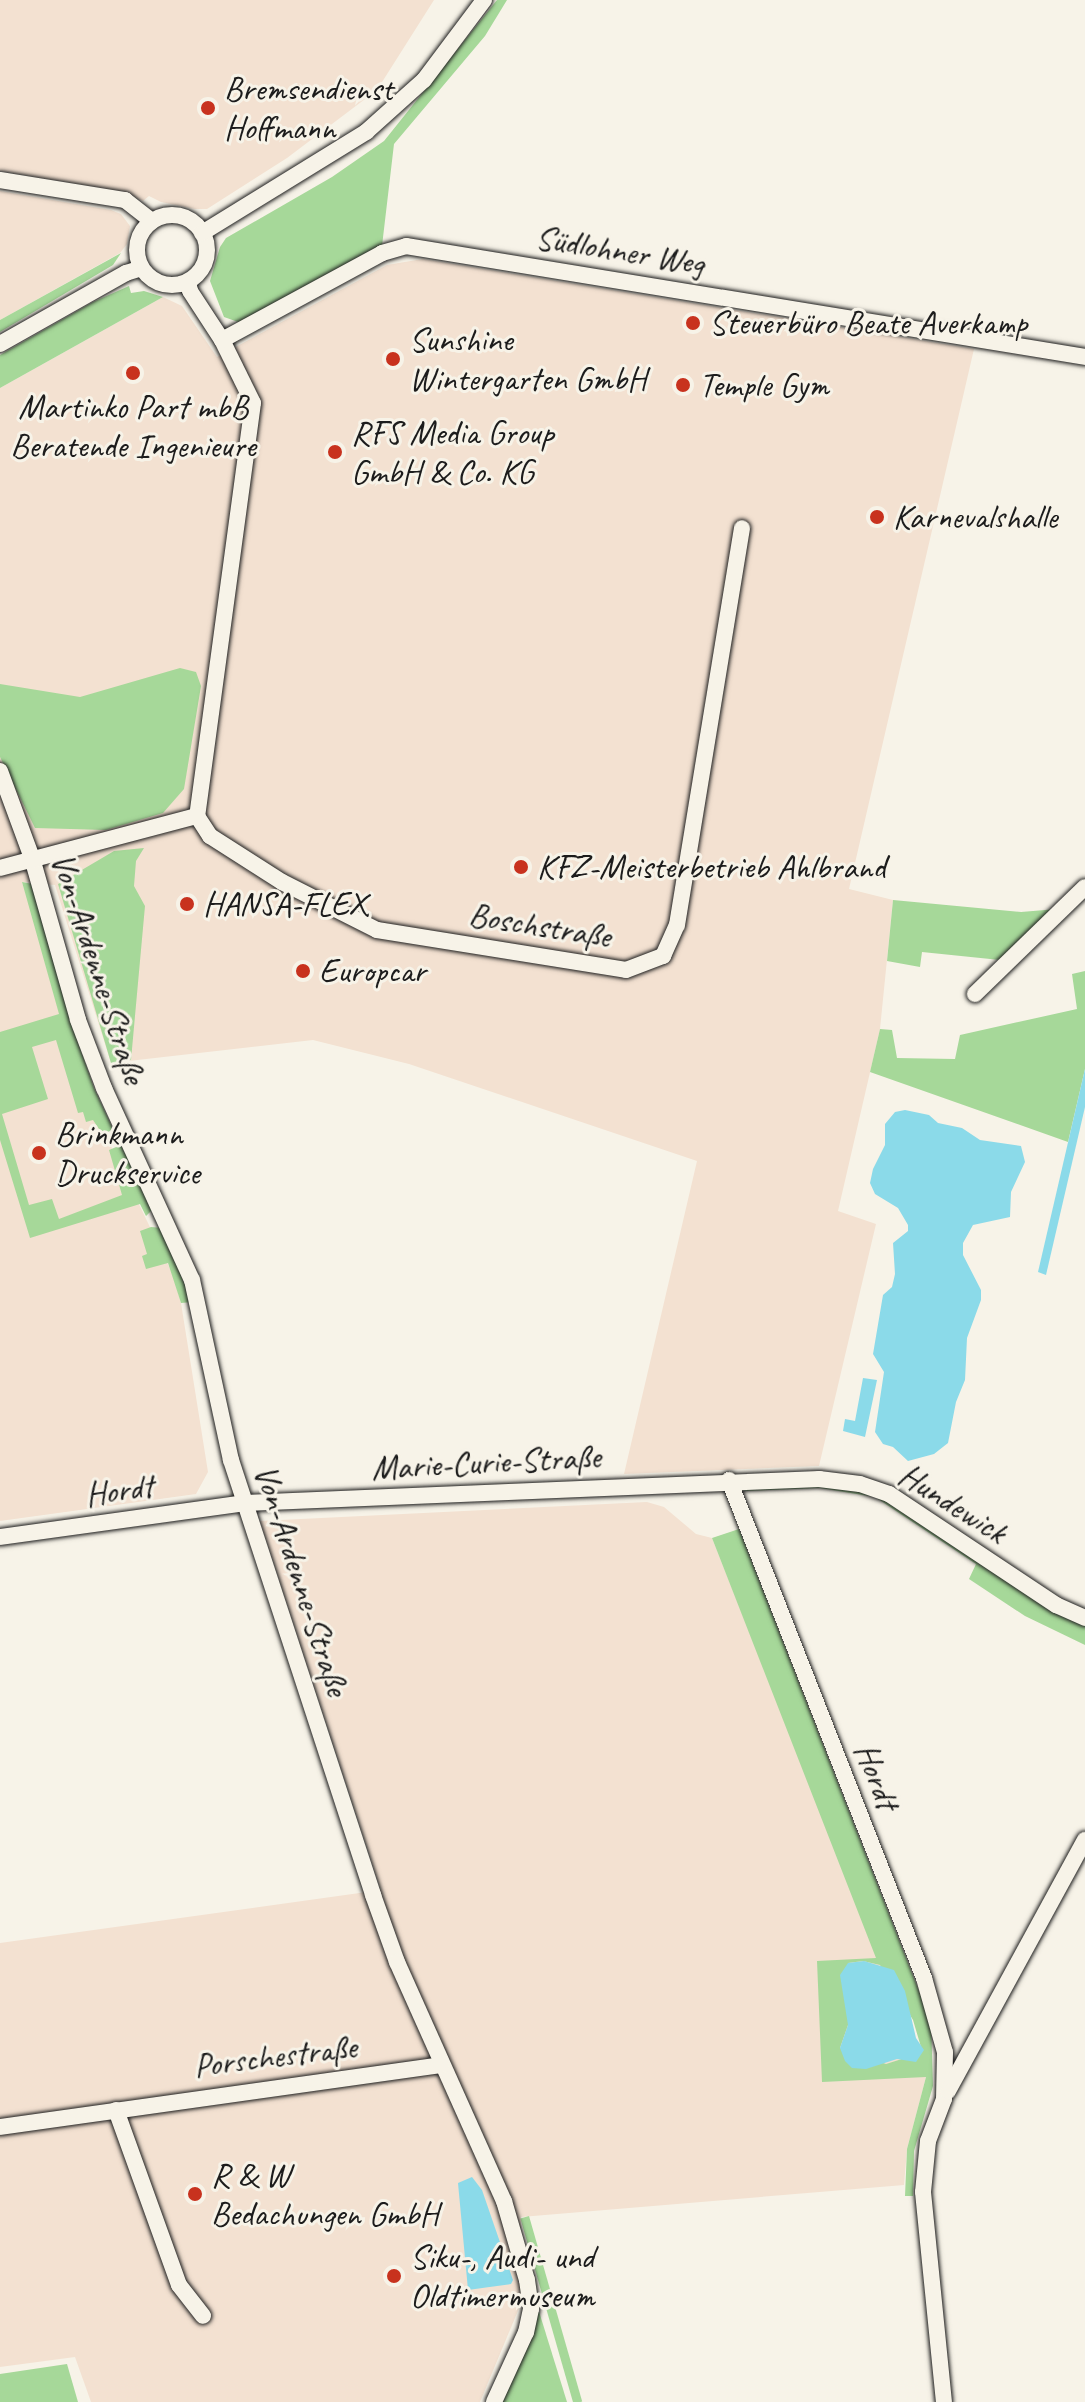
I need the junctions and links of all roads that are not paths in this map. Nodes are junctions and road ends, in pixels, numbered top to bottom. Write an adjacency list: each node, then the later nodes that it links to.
1 (484, 0): 4 (street)
2 (0, 180): 3 (street)
3 (152, 221): 4 (street); 5 (street)
4 (202, 233): 6 (street)
5 (141, 268): 6 (street); 8 (street)
6 (188, 282): 7 (street)
7 (222, 340): 9 (street, Südlohner Weg); 12 (street)
8 (0, 344)
9 (1085, 357)
10 (742, 528): 12 (street, Boschstraße)
11 (0, 771): 13 (street, Von-Ardenne-Straße)
12 (197, 816): 13 (street)
13 (32, 858): 14 (street); 18 (street, Von-Ardenne-Straße)
14 (0, 868)
15 (1085, 887): 16 (street)
16 (975, 994)
17 (729, 1480): 18 (street, Marie-Curie-Straße); 20 (street, Hundewick); 23 (street, Hordt)
18 (245, 1503): 19 (street, Hordt); 22 (street, Von-Ardenne-Straße)
19 (0, 1537)
20 (1085, 1618)
21 (1085, 1840): 23 (street, Hordt)
22 (442, 2065): 24 (street, Porschestraße); 27 (street, Von-Ardenne-Straße)
23 (944, 2099): 28 (street, Hordt)
24 (116, 2110): 25 (street, Porschestraße); 26 (street)
25 (0, 2127)
26 (203, 2316)
27 (494, 2402)
28 (944, 2402)

